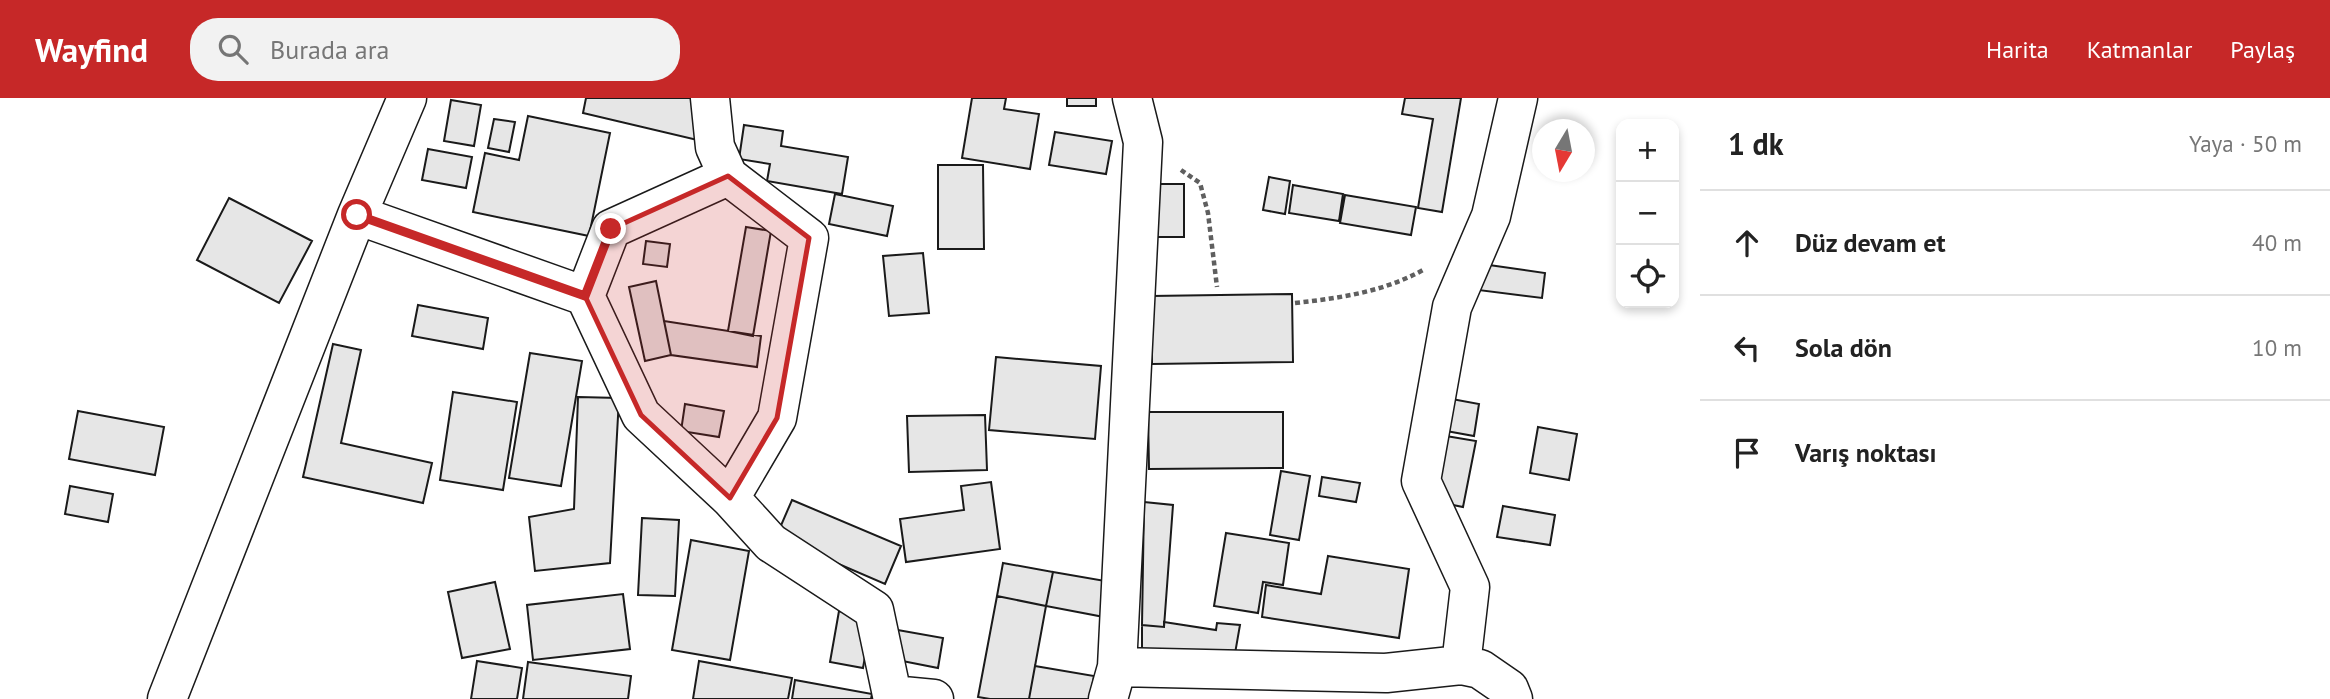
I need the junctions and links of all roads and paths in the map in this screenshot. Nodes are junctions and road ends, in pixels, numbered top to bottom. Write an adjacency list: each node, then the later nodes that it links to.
1 (407, 98): 7 (street)
2 (710, 98): 6 (street)
3 (1132, 98): 5 (street)
4 (1518, 98): 13 (street)
5 (1143, 142): 9 (path); 14 (street)
6 (728, 176): 10 (street); 12 (street)
7 (357, 215): 10 (street); 15 (street)
8 (1426, 268): 11 (path)
9 (1217, 287)
10 (585, 296): 12 (street)
11 (1295, 303)
12 (730, 498): 16 (street)
13 (1461, 665): 14 (street); 17 (street)
14 (1113, 683)
15 (167, 699)
16 (934, 699)
17 (1513, 699)

